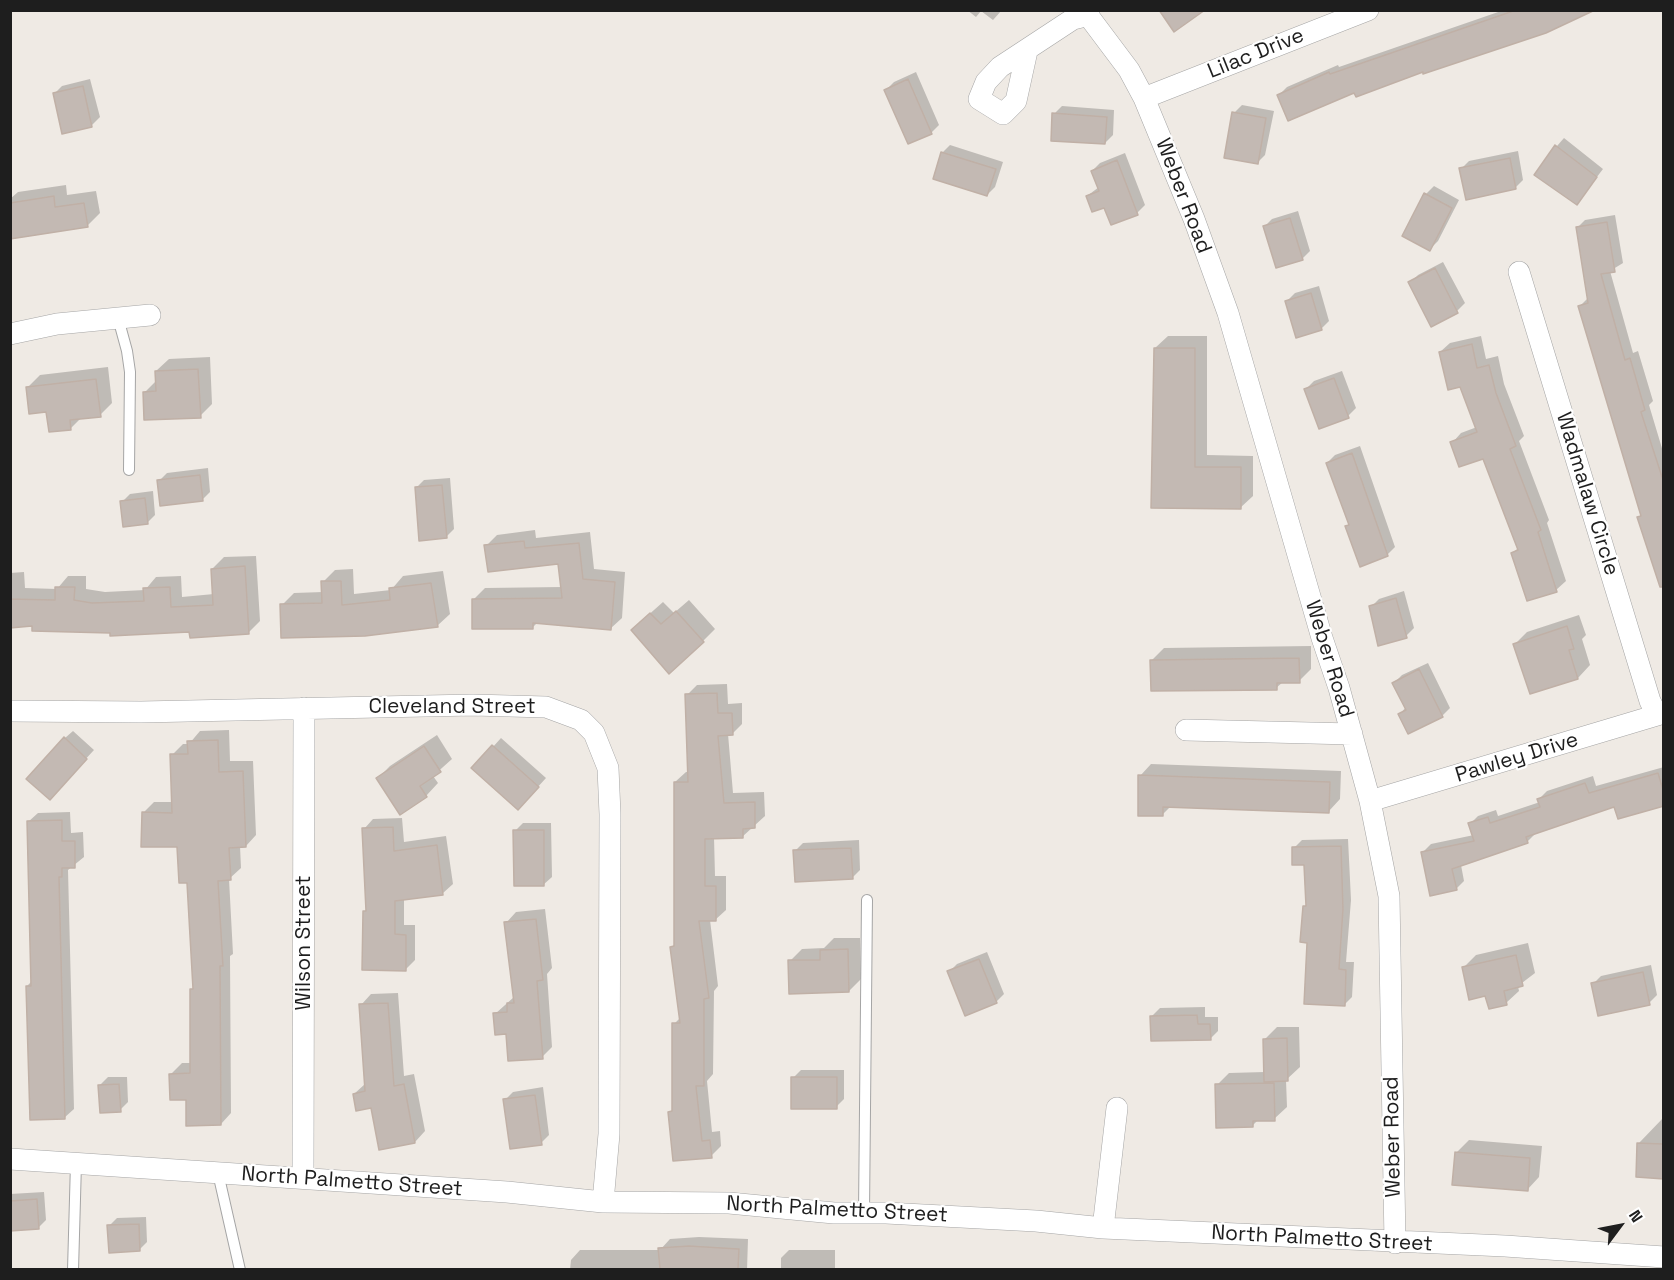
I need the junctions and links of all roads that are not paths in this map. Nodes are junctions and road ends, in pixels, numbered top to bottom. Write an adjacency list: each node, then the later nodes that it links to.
1 (1368, 10): 4 (street, Lilac Drive)
2 (1086, 13): 3 (street); 4 (street, Weber Road)
3 (1027, 51)
4 (1144, 98): 14 (street, Weber Road)
5 (1519, 272): 12 (street, Wadmalaw Circle)
6 (150, 315): 7 (street)
7 (118, 318): 8 (street); 9 (lane)
8 (10, 334)
9 (129, 470)
10 (304, 708): 11 (street, Cleveland Street); 21 (street, Wilson Street); 22 (street, Cleveland Street)
11 (10, 711)
12 (1660, 714): 15 (street, Pawley Drive)
13 (1186, 730): 14 (street)
14 (1352, 734): 15 (street, Weber Road)
15 (1370, 801): 25 (street, Weber Road)
16 (867, 900): 23 (lane)
17 (1117, 1108): 24 (street)
18 (10, 1159): 19 (street, North Palmetto Street)
19 (76, 1163): 20 (street, North Palmetto Street); 27 (lane)
20 (218, 1173): 21 (street, North Palmetto Street); 28 (lane)
21 (303, 1178): 22 (street, North Palmetto Street)
22 (603, 1202): 23 (street, North Palmetto Street)
23 (864, 1213): 24 (street, North Palmetto Street)
24 (1102, 1228): 25 (street, North Palmetto Street)
25 (1395, 1243): 26 (street, North Palmetto Street)
26 (1664, 1257)
27 (73, 1269)
28 (240, 1269)

